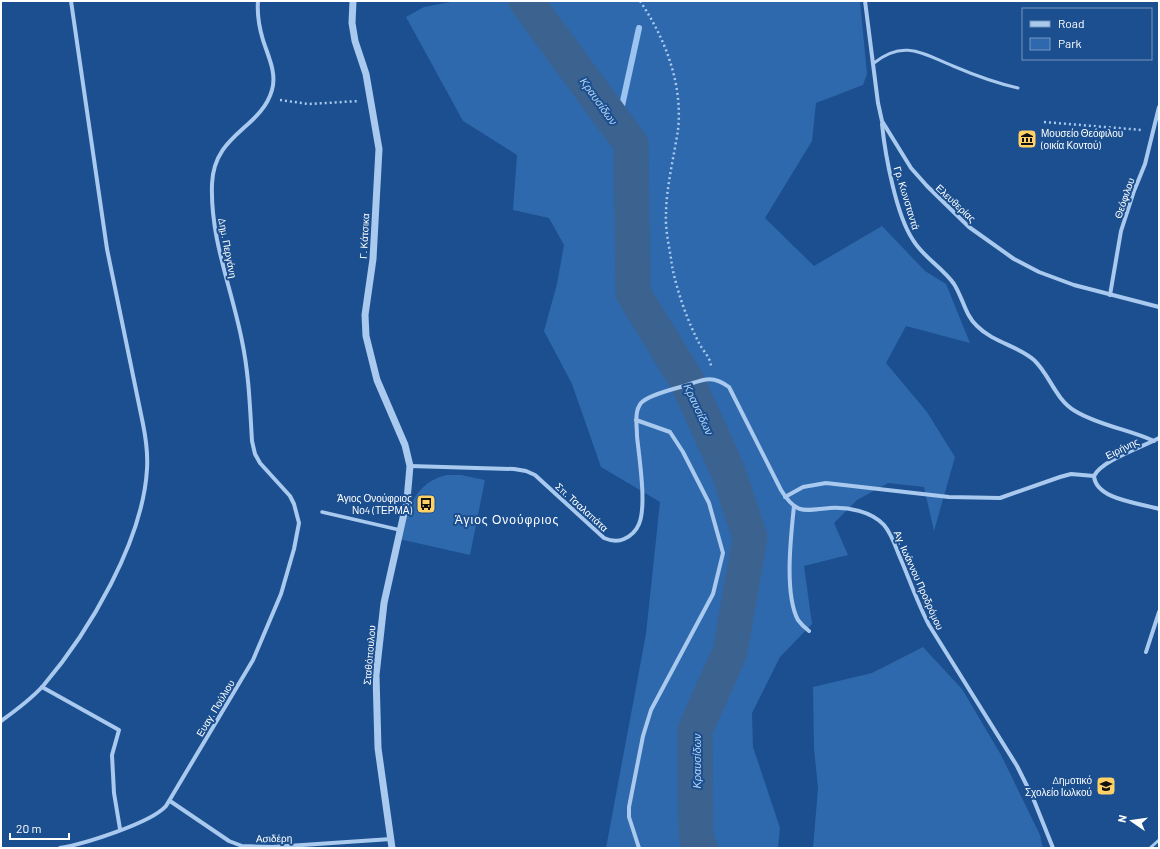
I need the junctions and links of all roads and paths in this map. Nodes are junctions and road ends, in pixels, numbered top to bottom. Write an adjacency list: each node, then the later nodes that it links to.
1 (71, 1): 31 (street)
2 (258, 1): 8 (street, Δημ. Περγάνη)
3 (353, 1): 9 (street, Γ. Κάτσικα)
4 (640, 1): 16 (path)
5 (865, 1): 6 (street, Ελευθερίας)
6 (874, 63): 7 (lane); 11 (street, Ελευθερίας)
7 (1018, 88)
8 (269, 98): 9 (path); 23 (street, Δημ. Περγάνη)
9 (371, 100): 20 (street, Γ. Κάτσικα)
10 (1159, 107): 13 (street, Θεόφιλου)
11 (882, 121): 14 (street, Ελευθερίας); 19 (street, Γρ. Κωνσταντά)
12 (1044, 122): 13 (path)
13 (1154, 131): 14 (street, Θεόφιλου)
14 (1110, 295): 15 (street, Ελευθερίας)
15 (1159, 307)
16 (712, 378): 17 (street, Σπ. Τσαλαπάτα); 22 (street)
17 (636, 420): 20 (street, Σπ. Τσαλαπάτα); 39 (street)
18 (1159, 438): 19 (street, Ειρήνης)
19 (1154, 441): 21 (street, Ειρήνης)
20 (410, 466): 27 (street, Σταθόπουλου)
21 (1094, 476): 22 (street); 25 (street)
22 (785, 497): 24 (street)
23 (294, 504): 33 (street, Ευαγ. Πούλιου)
24 (794, 506): 29 (street); 40 (street, Αγ. Ιωάννου Προδρόμου)
25 (1159, 509)
26 (322, 512): 27 (street)
27 (400, 530): 35 (street, Σταθόπουλου)
28 (1159, 612): 30 (street)
29 (809, 631)
30 (1146, 652)
31 (42, 687): 32 (street); 34 (street)
32 (1, 721)
33 (170, 801): 34 (street, Ευαγ. Πούλιου); 35 (street, Ασιδέρη)
34 (120, 829): 37 (street, Ευαγ. Πούλιου)
35 (391, 839): 38 (street, Σταθόπουλου)
36 (1159, 840): 41 (lane)
37 (60, 848)
38 (392, 848)
39 (639, 848)
40 (1053, 848)
41 (1150, 848)

